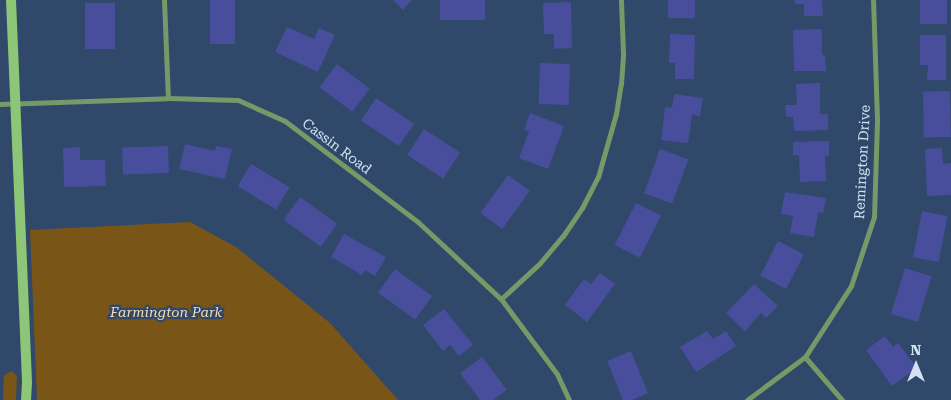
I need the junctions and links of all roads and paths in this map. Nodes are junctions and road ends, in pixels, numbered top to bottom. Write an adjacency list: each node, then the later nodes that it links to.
1 (11, 0): 6 (main road)
2 (164, 0): 5 (street)
3 (621, 0): 8 (street)
4 (873, 0): 9 (street, Remington Drive)
5 (168, 98): 6 (street, Cassin Road); 8 (street, Cassin Road)
6 (14, 103): 7 (street, Cassin Road); 10 (main road)
7 (0, 104)
8 (501, 299): 11 (street, Cassin Road)
9 (805, 356): 12 (street, Remington Drive); 13 (street)
10 (26, 400)
11 (569, 400)
12 (747, 400)
13 (842, 400)

